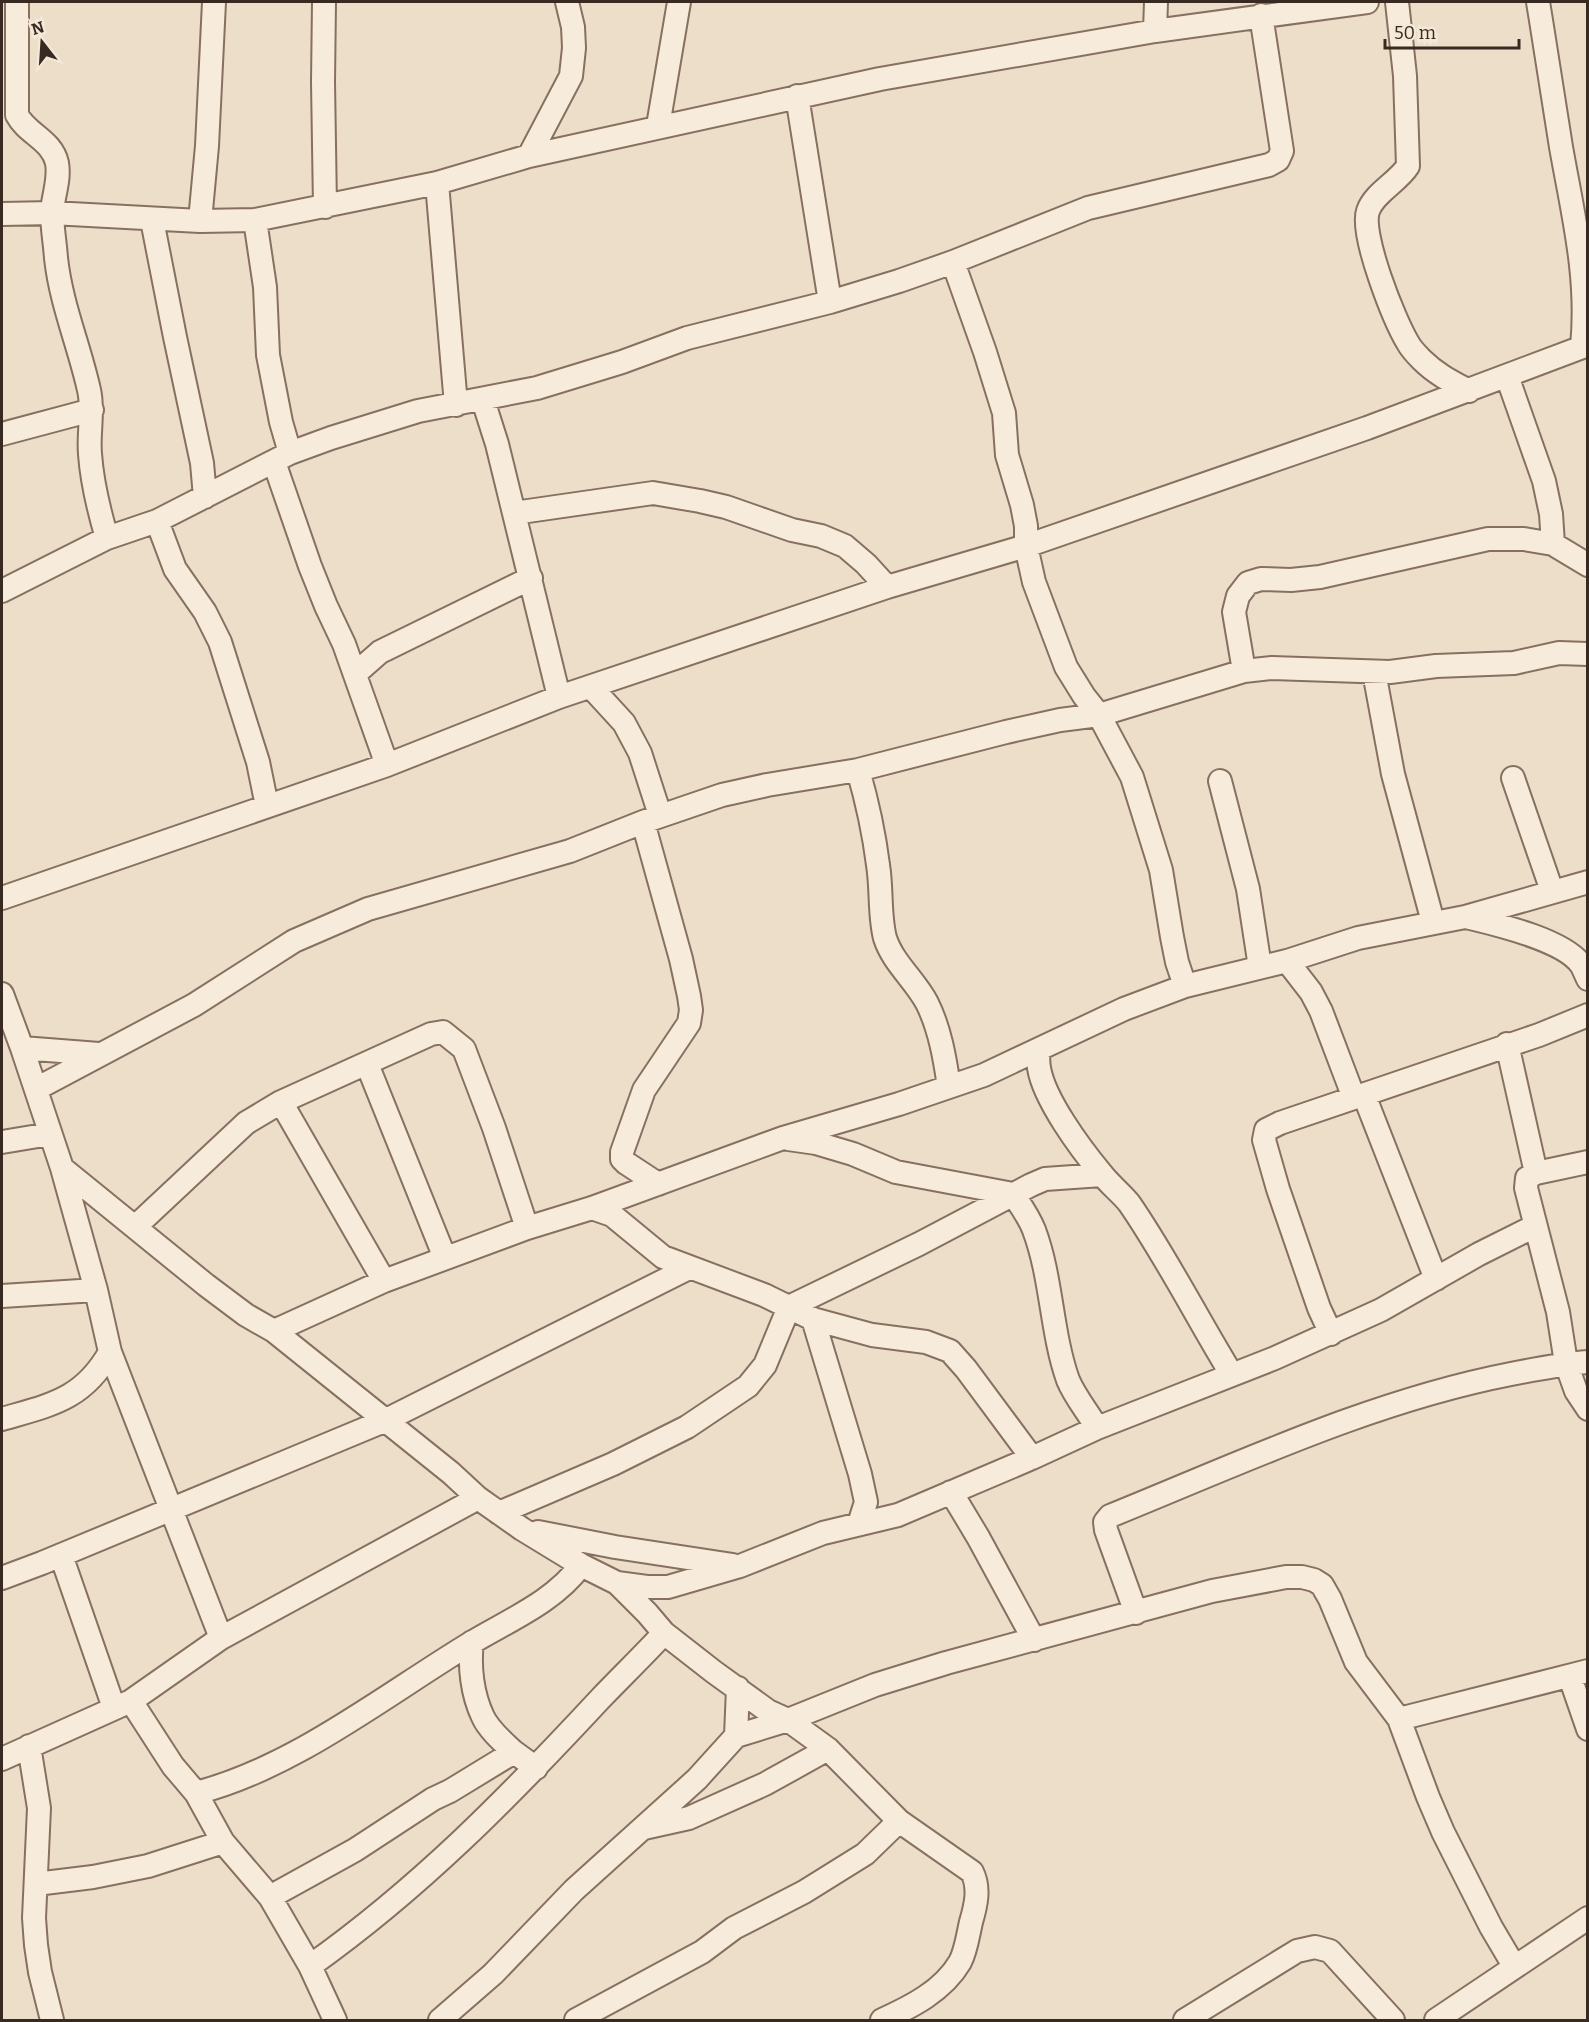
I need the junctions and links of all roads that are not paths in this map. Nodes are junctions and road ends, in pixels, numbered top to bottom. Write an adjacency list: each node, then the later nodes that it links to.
1 (17, 2): 17 (street)
2 (214, 2): 21 (street)
3 (324, 2): 16 (street)
4 (567, 2): 14 (street)
5 (679, 2): 13 (street)
6 (1156, 2): 11 (street)
7 (1367, 2): 10 (street)
8 (1397, 2): 26 (street)
9 (1538, 2): 24 (street)
10 (1261, 15): 11 (street); 22 (street)
11 (1155, 31): 12 (street)
12 (797, 96): 13 (street); 23 (street)
13 (658, 126): 14 (street)
14 (529, 156): 15 (street)
15 (437, 183): 16 (street); 28 (street)
16 (325, 207): 20 (street)
17 (52, 213): 18 (street); 19 (street); 29 (street)
18 (2, 214)
19 (152, 220): 21 (street); 32 (street)
20 (255, 220): 21 (street); 31 (street)
21 (200, 221)
22 (953, 262): 23 (street); 37 (street)
23 (830, 302): 27 (street)
24 (1585, 346): 25 (street)
25 (1507, 376): 26 (street); 36 (street)
26 (1469, 391): 37 (street)
27 (483, 400): 28 (street); 33 (street)
28 (456, 405): 31 (street)
29 (92, 410): 30 (street); 35 (street)
30 (2, 435)
31 (282, 458): 32 (street); 45 (street)
32 (205, 497): 34 (street)
33 (514, 513): 39 (street); 40 (street)
34 (157, 521): 35 (street); 53 (street)
35 (107, 538): 41 (street)
36 (1553, 544): 38 (street); 43 (street)
37 (1026, 546): 40 (street); 48 (street)
38 (1587, 565)
39 (531, 578): 45 (street); 47 (street)
40 (887, 587): 46 (street)
41 (2, 591)
42 (1587, 654): 44 (street)
43 (1244, 671): 44 (street); 48 (street)
44 (1374, 672): 59 (street)
45 (355, 674): 49 (street)
46 (591, 687): 47 (street); 54 (street)
47 (559, 698): 49 (street)
48 (1099, 715): 50 (street); 63 (street)
49 (387, 765): 53 (street)
50 (858, 770): 54 (street); 71 (street)
51 (1513, 778): 56 (street)
52 (1220, 781): 61 (street)
53 (267, 806): 57 (street)
54 (651, 818): 69 (street); 82 (street)
55 (1587, 882): 56 (street)
56 (1552, 891): 58 (street)
57 (2, 898)
58 (1465, 917): 59 (street); 62 (street)
59 (1433, 922): 60 (street)
60 (1287, 961): 61 (street); 73 (street)
61 (1260, 967): 63 (street)
62 (1587, 980)
63 (1185, 986): 68 (street)
64 (2, 994): 67 (street)
65 (1587, 1016): 66 (street)
66 (1507, 1044): 73 (street); 80 (street)
67 (22, 1048): 69 (street); 72 (street)
68 (1039, 1050): 71 (street); 81 (street)
69 (99, 1054): 72 (street)
70 (367, 1064): 74 (street); 87 (street); 88 (street)
71 (949, 1088): 76 (street)
72 (36, 1089): 75 (street)
73 (1359, 1096): 90 (street); 97 (street)
74 (281, 1102): 86 (street); 91 (street)
75 (50, 1134): 77 (street); 79 (street)
76 (783, 1138): 82 (street); 83 (street)
77 (2, 1142)
78 (1587, 1162): 80 (street)
79 (62, 1168): 86 (street); 92 (street)
80 (1536, 1173): 85 (street)
81 (1102, 1175): 83 (street); 100 (street)
82 (658, 1184): 84 (street)
83 (1012, 1194): 94 (street); 104 (street)
84 (592, 1208): 87 (street); 89 (street)
85 (1535, 1226): 90 (street); 99 (street)
86 (136, 1227): 96 (street)
87 (527, 1227): 88 (street)
88 (445, 1258): 91 (street)
89 (689, 1268): 94 (street); 103 (street)
90 (1436, 1279): 97 (street)
91 (384, 1281): 96 (street)
92 (96, 1290): 93 (street); 98 (street)
93 (2, 1296)
94 (789, 1307): 95 (street); 109 (street)
95 (813, 1319): 105 (street); 110 (street)
96 (274, 1331): 103 (street)
97 (1331, 1334): 100 (street)
98 (110, 1352): 102 (street); 108 (street)
99 (1577, 1362): 101 (street); 117 (street)
100 (1232, 1375): 104 (street)
101 (1587, 1409)
102 (2, 1419)
103 (384, 1421): 107 (street); 108 (street)
104 (1097, 1428): 105 (street)
105 (1032, 1458): 106 (street)
106 (951, 1492): 110 (street); 120 (street)
107 (478, 1498): 109 (street); 119 (street)
108 (170, 1509): 112 (street); 119 (street)
109 (499, 1513): 111 (street)
110 (859, 1524): 114 (street)
111 (522, 1529): 113 (street); 114 (street)
112 (61, 1555): 115 (street); 124 (street)
113 (581, 1565): 116 (street); 121 (street)
114 (740, 1566): 116 (street)
115 (2, 1578)
116 (617, 1583): 118 (street)
117 (1136, 1613): 120 (street); 125 (street)
118 (664, 1633): 123 (street); 133 (street)
119 (220, 1638): 124 (street)
120 (1034, 1640): 126 (street)
121 (472, 1642): 131 (street); 134 (street)
122 (1579, 1674): 125 (street); 127 (street)
123 (738, 1688): 126 (street); 128 (street)
124 (123, 1704): 129 (street); 134 (street)
125 (1399, 1719): 142 (street)
126 (788, 1720): 128 (street); 130 (street)
127 (1587, 1729)
128 (736, 1736): 136 (street)
129 (29, 1746): 132 (street); 138 (street)
130 (828, 1749): 135 (street); 136 (street)
131 (514, 1752): 133 (street); 139 (street)
132 (2, 1759)
133 (536, 1768): 141 (street)
134 (196, 1792): 137 (street)
135 (899, 1821): 146 (street); 147 (street)
136 (644, 1828): 145 (street)
137 (223, 1842): 138 (street); 139 (street)
138 (36, 1884): 143 (street)
139 (270, 1897): 141 (street)
140 (1587, 1918): 142 (street)
141 (310, 1966): 144 (street)
142 (1514, 1966): 150 (street)
143 (52, 2020)
144 (334, 2020)
145 (440, 2020)
146 (576, 2020)
147 (882, 2020)
148 (1185, 2020): 149 (street)
149 (1393, 2020)
150 (1436, 2020)

